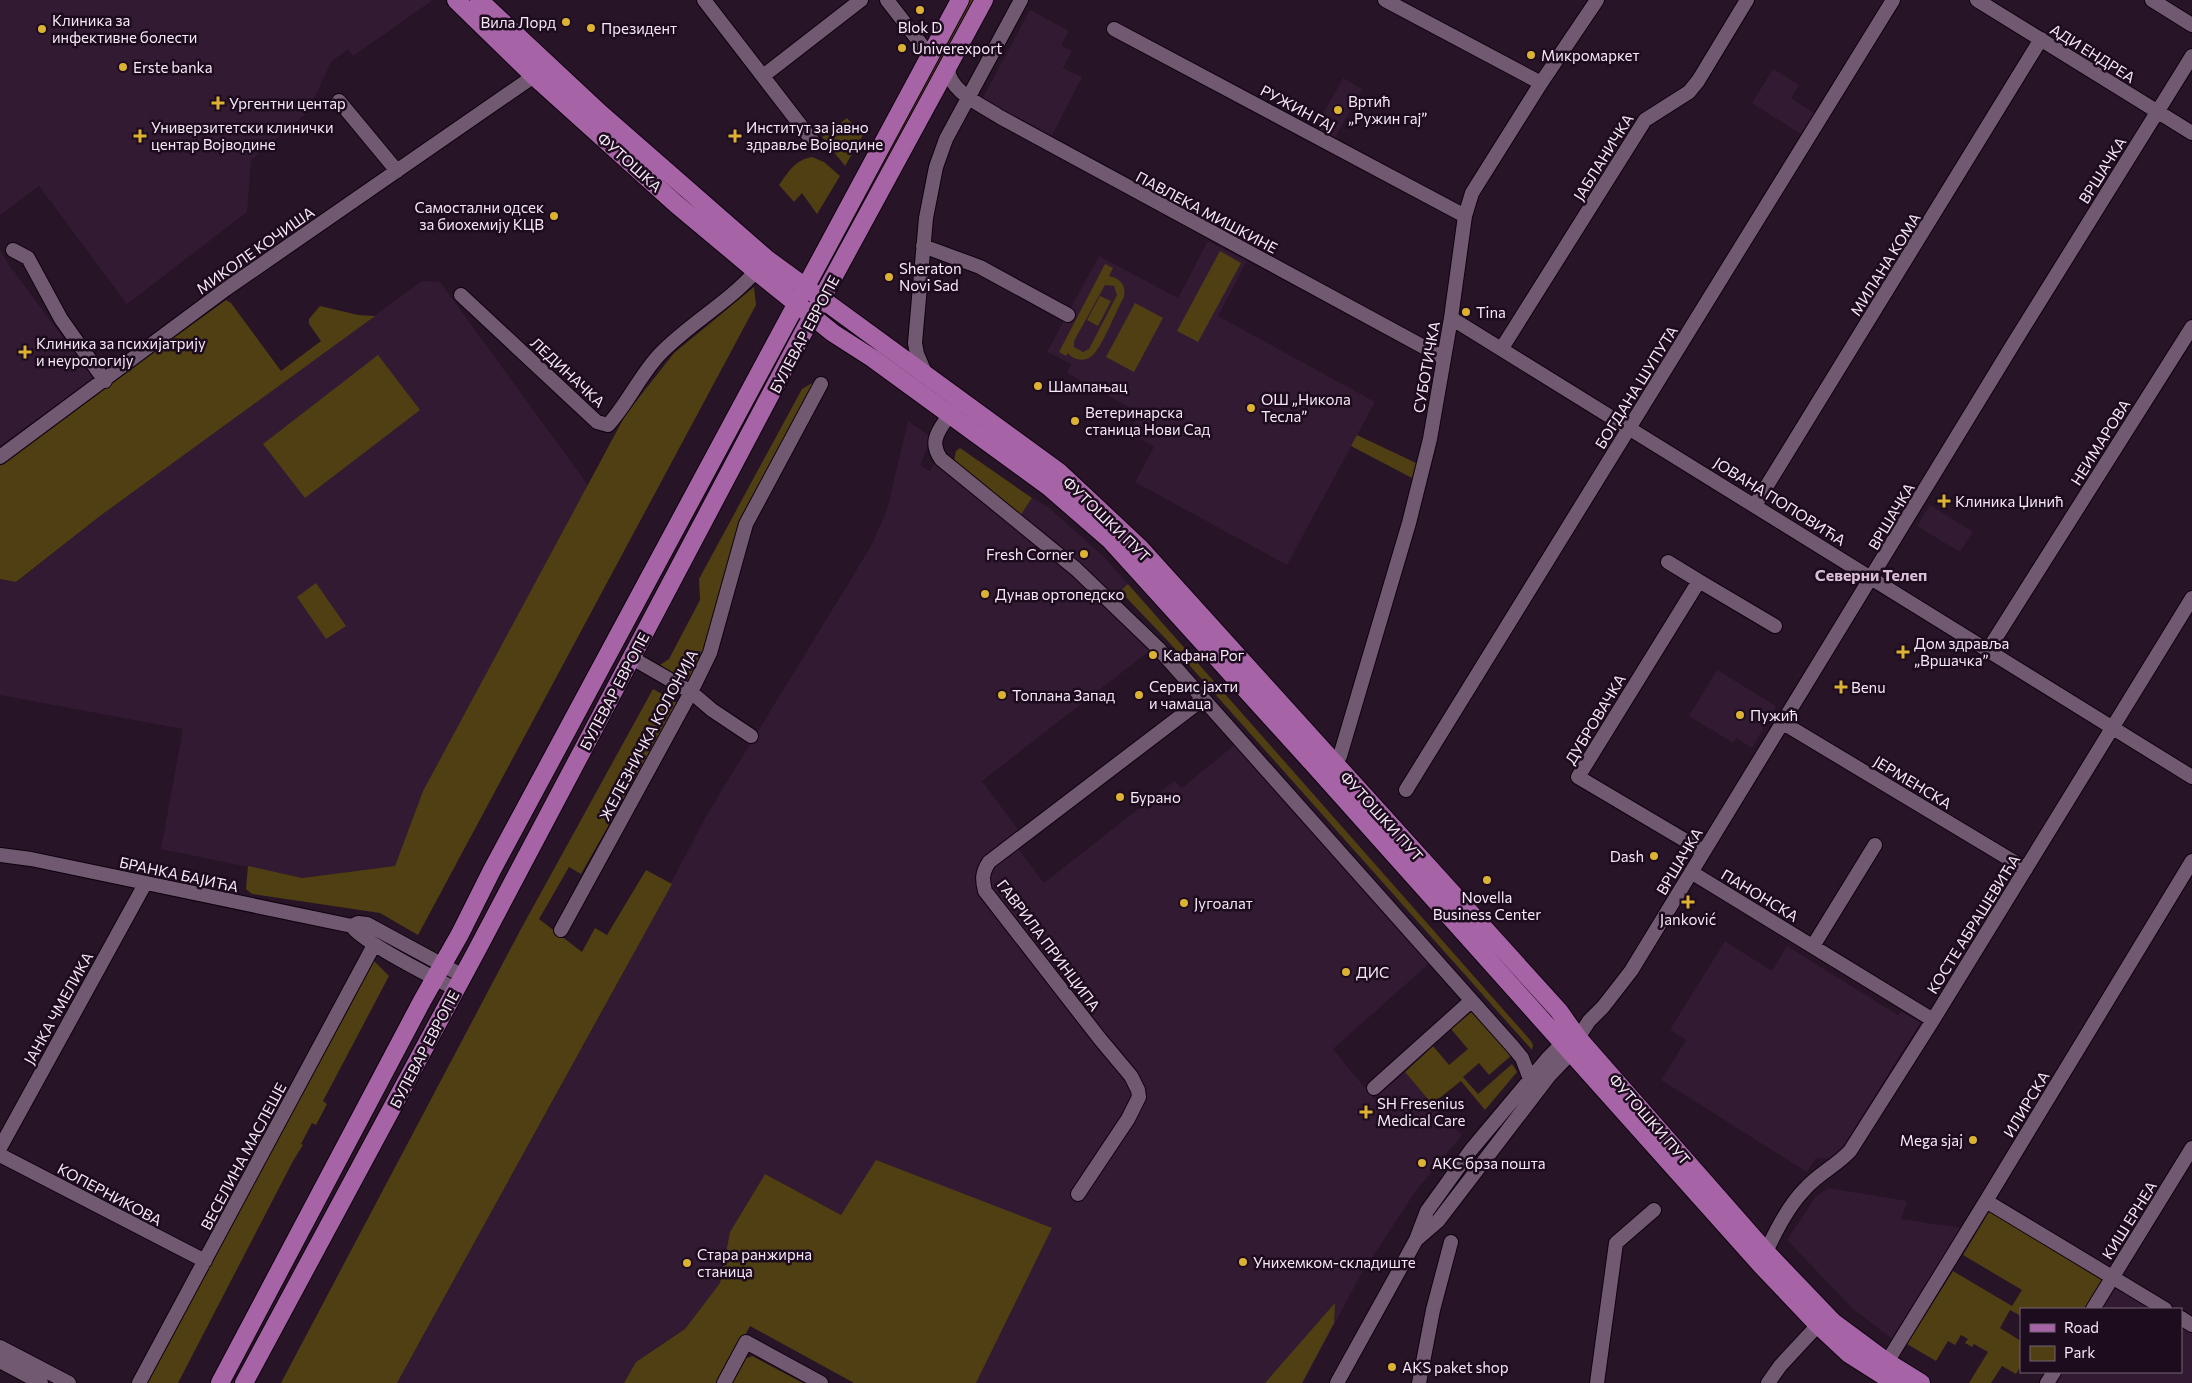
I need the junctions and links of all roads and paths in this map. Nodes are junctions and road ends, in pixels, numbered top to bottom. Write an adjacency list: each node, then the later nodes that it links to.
1 (456, 0): 21 (main road, ФУТОШКА)
2 (479, 0): 35 (main road, ФУТОШКА)
3 (704, 0): 22 (street)
4 (861, 0): 22 (street)
5 (887, 0): 19 (street)
6 (960, 0): 19 (main road, БУЛЕВАР ЕВРОПЕ)
7 (984, 0): 20 (main road, БУЛЕВАР ЕВРОПЕ)
8 (1021, 0): 24 (street)
9 (1385, 0): 23 (street)
10 (1597, 0): 23 (street, СУБОТИЧКА)
11 (1747, 0): 44 (street, ЈАБЛАНИЧКА)
12 (1893, 0): 52 (street, БОГДАНА ШУПУТА)
13 (1977, 0): 17 (street, АДИ ЕНДРЕА)
14 (2152, 0): 15 (street)
15 (2192, 25)
16 (1114, 28): 31 (street, РУЖИН ГАЈ)
17 (2041, 39): 27 (street, АДИ ЕНДРЕА); 54 (street, МИЛАНА КОМА)
18 (2192, 56): 27 (street, ВРШАЧКА)
19 (931, 57): 35 (main road, БУЛЕВАР ЕВРОПЕ)
20 (948, 68): 24 (street); 25 (main road, БУЛЕВАР ЕВРОПЕ)
21 (534, 76): 30 (street, МИКОЛЕ КОЧИША); 34 (main road, ФУТОШКА)
22 (763, 76): 29 (street)
23 (1541, 83): 31 (street, СУБОТИЧКА)
24 (963, 92): 25 (street); 32 (street); 46 (street, ПАВЛЕКА МИШКИНЕ)
25 (932, 96): 37 (main road, БУЛЕВАР ЕВРОПЕ)
26 (340, 101): 30 (street)
27 (2157, 112): 28 (street, АДИ ЕНДРЕА); 56 (street, ВРШАЧКА)
28 (2192, 133)
29 (815, 144)
30 (397, 171): 48 (street, МИКОЛЕ КОЧИША)
31 (1465, 216): 41 (street, СУБОТИЧКА)
32 (923, 246): 39 (street); 43 (street)
33 (13, 250): 48 (street)
34 (756, 271): 36 (street, ЛЕДИНАЧКА); 38 (main road, ФУТОШКА)
35 (805, 288): 37 (main road, ФУТОШКИ ПУТ); 38 (main road, БУЛЕВАР ЕВРОПЕ)
36 (461, 295)
37 (821, 300): 40 (main road, БУЛЕВАР ЕВРОПЕ); 45 (main road, ФУТОШКИ ПУТ)
38 (796, 304): 40 (main road, ФУТОШКА); 82 (main road, БУЛЕВАР ЕВРОПЕ)
39 (1068, 315)
40 (812, 316): 51 (main road, ФУТОШКИ ПУТ); 61 (main road, БУЛЕВАР ЕВРОПЕ)
41 (1451, 318): 44 (street, ЈОВАНА ПОПОВИЋА); 46 (street, СУБОТИЧКА)
42 (2191, 331): 60 (street, НЕИМАРОВА)
43 (916, 343): 45 (street); 47 (street)
44 (1502, 348): 52 (street, ЈОВАНА ПОПОВИЋА)
45 (895, 353): 47 (main road, ФУТОШКИ ПУТ)
46 (1444, 358): 67 (street, СУБОТИЧКА)
47 (926, 375): 50 (main road, ФУТОШКИ ПУТ)
48 (105, 380): 53 (street, МИКОЛЕ КОЧИША)
49 (821, 384): 62 (street, ЖЕЛЕЗНИЧКА КОЛОНИЈА)
50 (959, 399): 51 (street); 67 (main road, ФУТОШКИ ПУТ)
51 (950, 415): 63 (street); 68 (main road, ФУТОШКИ ПУТ)
52 (1630, 427): 54 (street, ЈОВАНА ПОПОВИЋА); 70 (street, БОГДАНА ШУПУТА)
53 (0, 456)
54 (1755, 505): 56 (street, ЈОВАНА ПОПОВИЋА)
55 (1668, 562): 57 (street)
56 (1872, 578): 60 (street, ЈОВАНА ПОПОВИЋА); 64 (street, ВРШАЧКА)
57 (1699, 581): 59 (street); 72 (street, ДУБРОВАЧКА)
58 (2192, 598): 65 (street, КОСТЕ АБРАШЕВИЋА)
59 (1775, 626)
60 (1988, 650): 65 (street, ЈОВАНА ПОПОВИЋА)
61 (632, 658): 62 (street); 83 (main road, БУЛЕВАР ЕВРОПЕ)
62 (691, 692): 66 (street); 79 (street, ЖЕЛЕЗНИЧКА КОЛОНИЈА)
63 (1203, 699): 84 (street); 92 (street, ГАВРИЛА ПРИНЦИПА)
64 (1783, 722): 72 (street, ВРШАЧКА); 75 (street, ЈЕРМЕНСКА)
65 (2112, 728): 69 (street, ЈОВАНА ПОПОВИЋА); 75 (street, КОСТЕ АБРАШЕВИЋА)
66 (751, 736)
67 (1335, 763): 68 (street); 86 (main road, ФУТОШКИ ПУТ)
68 (1315, 766): 86 (main road, ФУТОШКИ ПУТ)
69 (2192, 777)
70 (1406, 790)
71 (1875, 845): 81 (street)
72 (1703, 851): 76 (street, ВРШАЧКА)
73 (0, 854): 77 (street, БРАНКА БАЈИЋА)
74 (2192, 861): 93 (street, ИЛИРСКА)
75 (2026, 869): 85 (street, КОСТЕ АБРАШЕВИЋА)
76 (1691, 872): 81 (street, ПАНОНСКА); 86 (street, ВРШАЧКА)
77 (144, 884): 78 (street, БРАНКА БАЈИЋА); 89 (street, ЈАНКА ЧМЕЛИКА)
78 (352, 926): 80 (street); 82 (street, БРАНКА БАЈИЋА)
79 (561, 930)
80 (374, 945): 82 (street); 98 (street, ВЕСЕЛИНА МАСЛЕШЕ)
81 (1813, 946): 85 (street, ПАНОНСКА)
82 (438, 971): 83 (street); 109 (main road, БУЛЕВАР ЕВРОПЕ)
83 (459, 983): 110 (main road, БУЛЕВАР ЕВРОПЕ)
84 (1471, 1001): 87 (street); 88 (street)
85 (1934, 1020): 97 (street, КОСТЕ АБРАШЕВИЋА)
86 (1570, 1045): 87 (street); 95 (street); 97 (main road, ФУТОШКИ ПУТ); 102 (main road, ФУТОШКИ ПУТ)
87 (1530, 1080): 95 (street)
88 (1374, 1088)
89 (0, 1148)
90 (2192, 1148): 99 (street, КИШ ЕРНЕА)
91 (0, 1155): 98 (street, КОПЕРНИКОВА)
92 (1078, 1194)
93 (1986, 1202): 99 (street); 105 (street, ИЛИРСКА)
94 (1654, 1210): 115 (street)
95 (1416, 1240): 113 (street)
96 (1451, 1242): 114 (street)
97 (1766, 1252): 105 (main road, ФУТОШКИ ПУТ)
98 (205, 1262): 108 (street, ВЕСЕЛИНА МАСЛЕШЕ)
99 (2112, 1278): 100 (street, КИШ ЕРНЕА); 101 (street)
100 (2094, 1308)
101 (2164, 1308)
102 (1818, 1325): 116 (street); 117 (main road, ФУТОШКИ ПУТ)
103 (0, 1347): 107 (street)
104 (0, 1362): 106 (street)
105 (1886, 1362): 118 (main road, ФУТОШКИ ПУТ)
106 (41, 1383)
107 (69, 1383)
108 (140, 1383)
109 (220, 1383)
110 (244, 1383)
111 (724, 1383): 112 (street)
112 (821, 1383)
113 (1336, 1383)
114 (1419, 1383)
115 (1597, 1383)
116 (1768, 1383)
117 (1895, 1383)
118 (1922, 1383)

